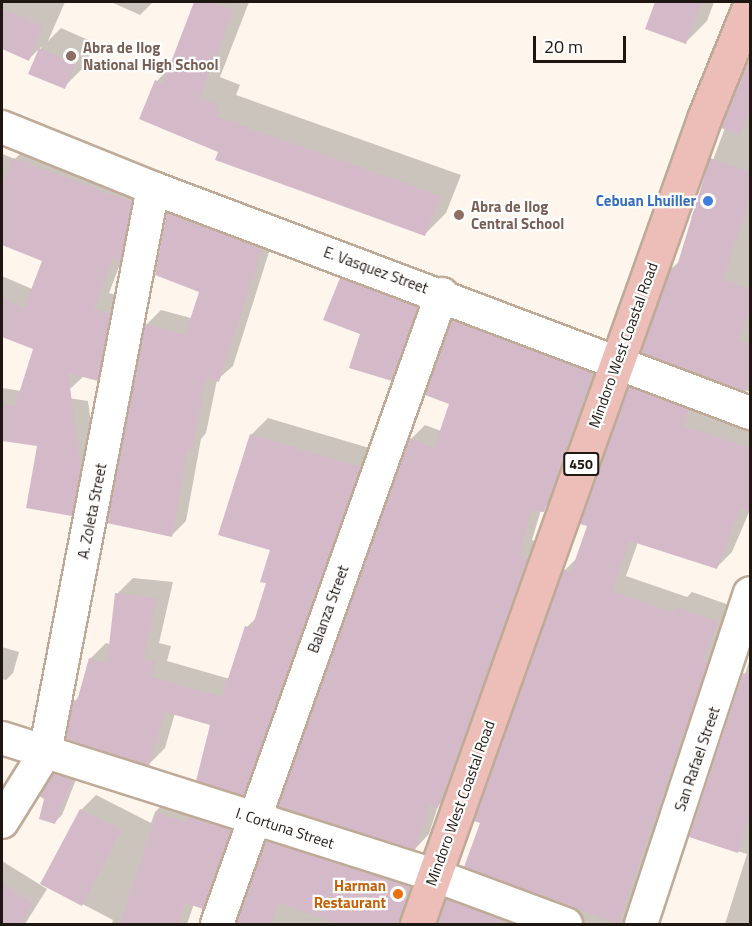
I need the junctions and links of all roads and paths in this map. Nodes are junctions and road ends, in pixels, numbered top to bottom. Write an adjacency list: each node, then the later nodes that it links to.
1 (750, 5): 2 (main road, Mindoro West Coastal Road / 450)
2 (744, 38): 6 (main road, Mindoro West Coastal Road / 450)
3 (2, 127): 4 (street, E. Vasquez Street)
4 (153, 188): 5 (street, E. Vasquez Street); 10 (street, A. Zoleta Street)
5 (442, 294): 6 (street, E. Vasquez Street); 11 (street, Balanza Street)
6 (618, 362): 7 (street, E. Vasquez Street); 13 (main road, Mindoro West Coastal Road / 450)
7 (750, 413)
8 (750, 593): 17 (street, San Rafael Street)
9 (2, 738): 10 (street, I. Cortuna Street)
10 (45, 753): 11 (street, I. Cortuna Street); 12 (street, A. Zoleta Street)
11 (253, 818): 13 (street, I. Cortuna Street); 14 (street, Balanza Street)
12 (2, 822)
13 (434, 875): 15 (main road, Mindoro West Coastal Road / 450); 16 (street, I. Cortuna Street)
14 (217, 924)
15 (417, 924)
16 (566, 924)
17 (641, 924)

